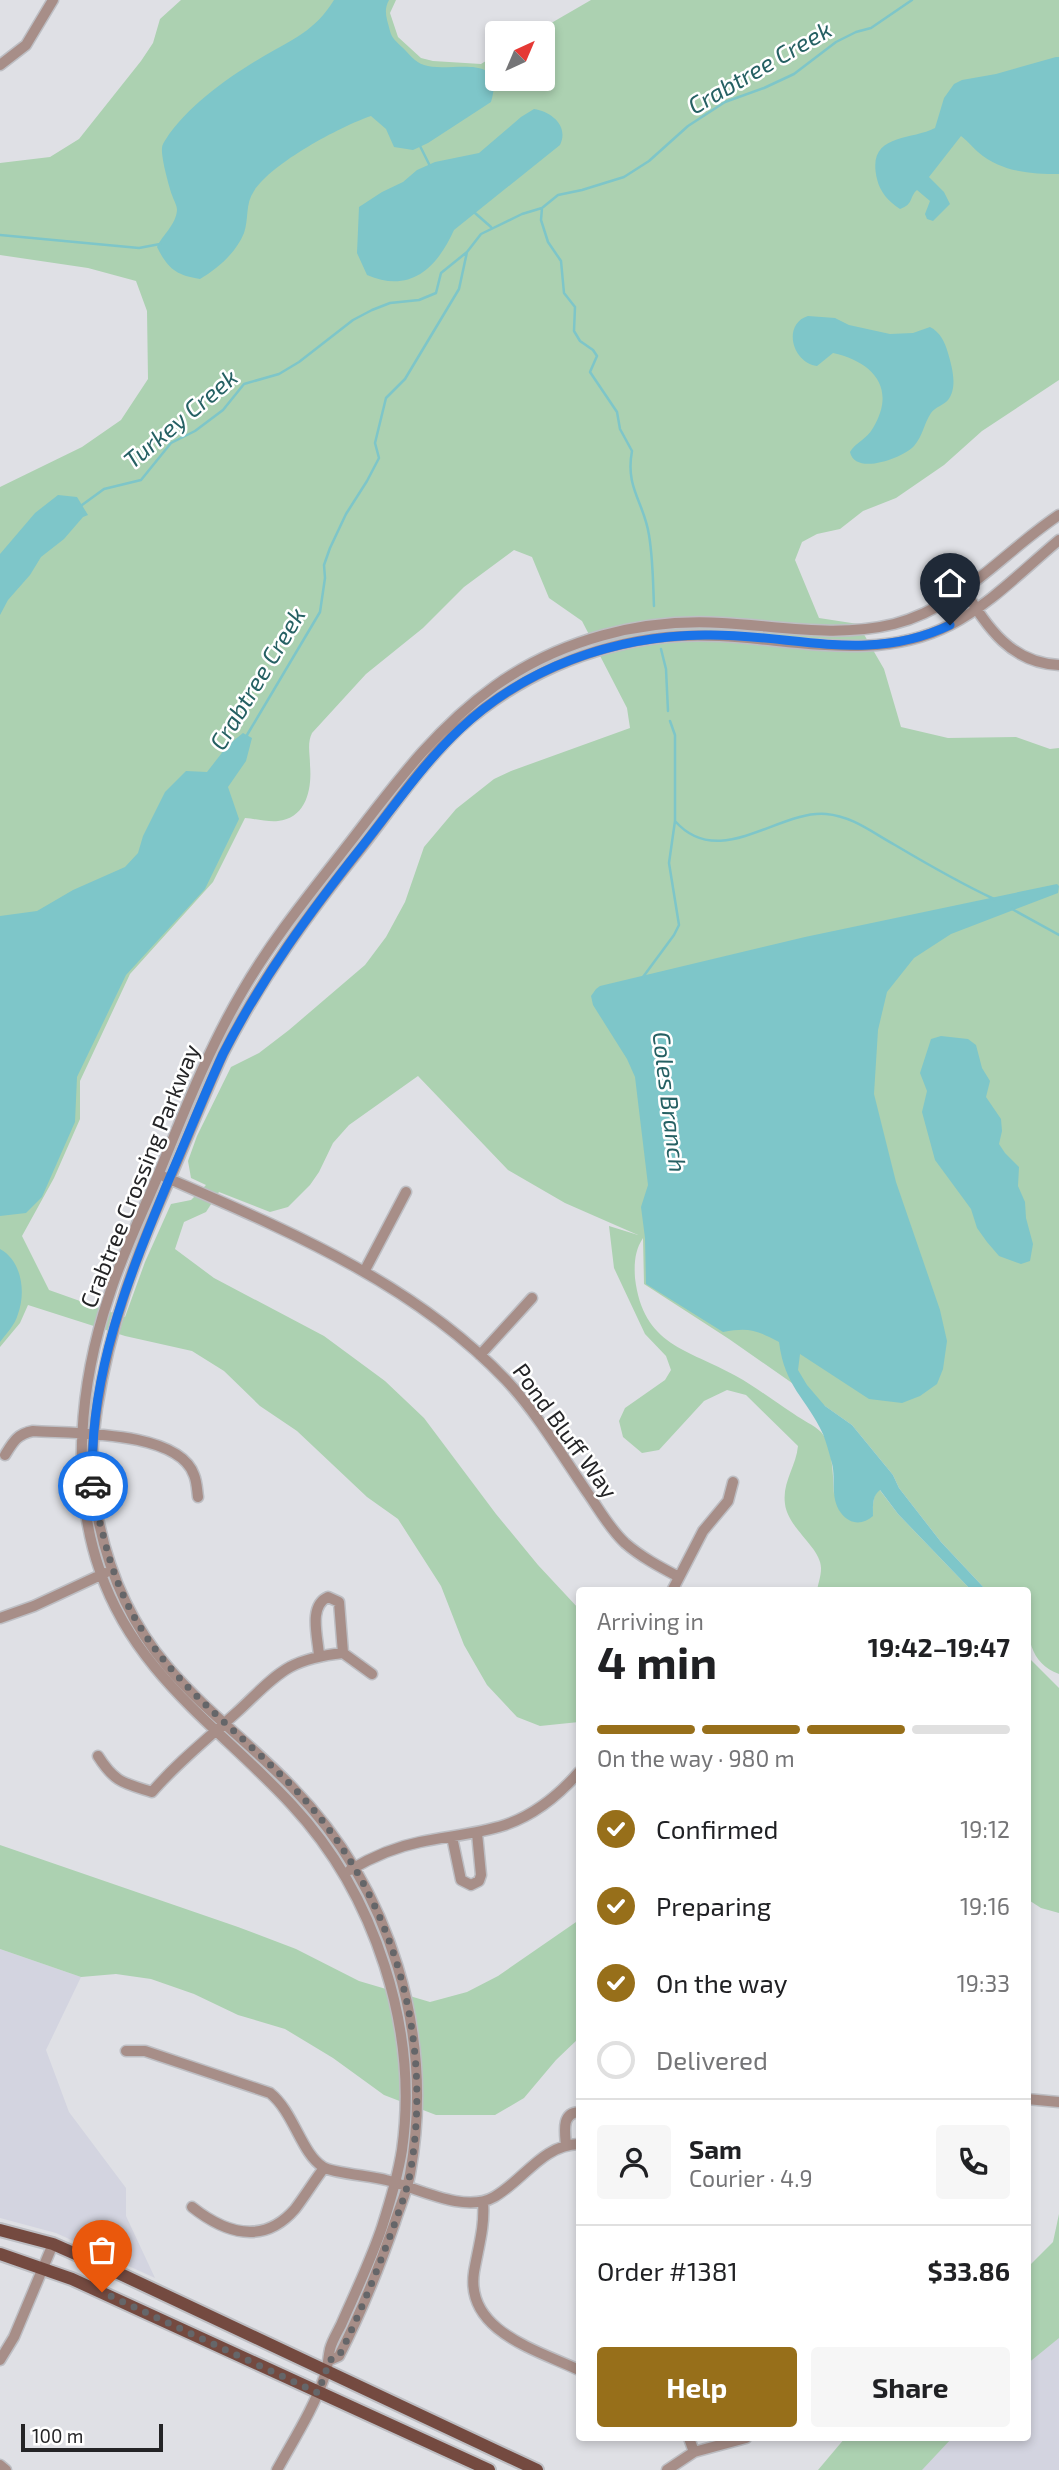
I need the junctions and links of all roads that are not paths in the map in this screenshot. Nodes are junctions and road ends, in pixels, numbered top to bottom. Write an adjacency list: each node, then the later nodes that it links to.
1 (53, 0): 2 (street)
2 (0, 65)
3 (1059, 515): 5 (street, Crabtree Crossing Parkway)
4 (1059, 540): 6 (street, Crabtree Crossing Parkway)
5 (964, 591): 6 (street); 8 (street, Crabtree Crossing Parkway)
6 (976, 610): 7 (street); 9 (street, Crabtree Crossing Parkway)
7 (1059, 665)
8 (158, 1174): 9 (street, Pond Bluff Way); 14 (street, Crabtree Crossing Parkway)
9 (170, 1179): 11 (street, Pond Bluff Way); 14 (street, Crabtree Crossing Parkway)
10 (407, 1192): 11 (street)
11 (365, 1270): 13 (street, Pond Bluff Way)
12 (532, 1298): 13 (street)
13 (481, 1355): 20 (street, Pond Bluff Way)
14 (88, 1435): 15 (street); 17 (street); 18 (street, Crabtree Crossing Parkway); 19 (street, Crabtree Crossing Parkway)
15 (5, 1455)
16 (733, 1482): 20 (street)
17 (198, 1497)
18 (111, 1570): 19 (street); 26 (street, Crabtree Crossing Parkway)
19 (101, 1575): 22 (street); 27 (street, Crabtree Crossing Parkway)
20 (679, 1577): 21 (street)
21 (674, 1587)
22 (0, 1618)
23 (342, 1653): 24 (street); 24 (street); 25 (street)
24 (319, 1656): 26 (street)
25 (372, 1674)
26 (225, 1723): 27 (street); 32 (street, Crabtree Crossing Parkway)
27 (215, 1732): 28 (street); 33 (street, Crabtree Crossing Parkway)
28 (99, 1756)
29 (576, 1775): 30 (street)
30 (477, 1833): 31 (street); 31 (street)
31 (452, 1837): 32 (street)
32 (354, 1868): 33 (street); 42 (street, Crabtree Crossing Parkway)
33 (344, 1874): 41 (street, Crabtree Crossing Parkway)
34 (126, 2051): 40 (street)
35 (1031, 2099): 36 (street)
36 (1059, 2102)
37 (576, 2112): 39 (street)
38 (576, 2144): 39 (street)
39 (566, 2146): 43 (street)
40 (324, 2168): 41 (street); 44 (street)
41 (395, 2182): 42 (street); 50 (street, Crabtree Crossing Parkway)
42 (407, 2187): 43 (street); 50 (street, Crabtree Crossing Parkway)
43 (483, 2202): 51 (street)
44 (192, 2207)
45 (0, 2230): 46 (main road)
46 (53, 2244): 48 (street); 50 (main road)
47 (0, 2254): 48 (main road)
48 (43, 2267): 49 (street); 52 (main road)
49 (0, 2360)
50 (328, 2365): 52 (street, Crabtree Crossing Parkway); 60 (main road)
51 (576, 2369)
52 (318, 2393): 58 (street, Crabtree Crossing Parkway); 59 (main road)
53 (690, 2441): 55 (street)
54 (735, 2441): 55 (street)
55 (694, 2452): 61 (street)
56 (0, 2465): 57 (street)
57 (6, 2470)
58 (277, 2470)
59 (489, 2470)
60 (537, 2470)
61 (667, 2470)

